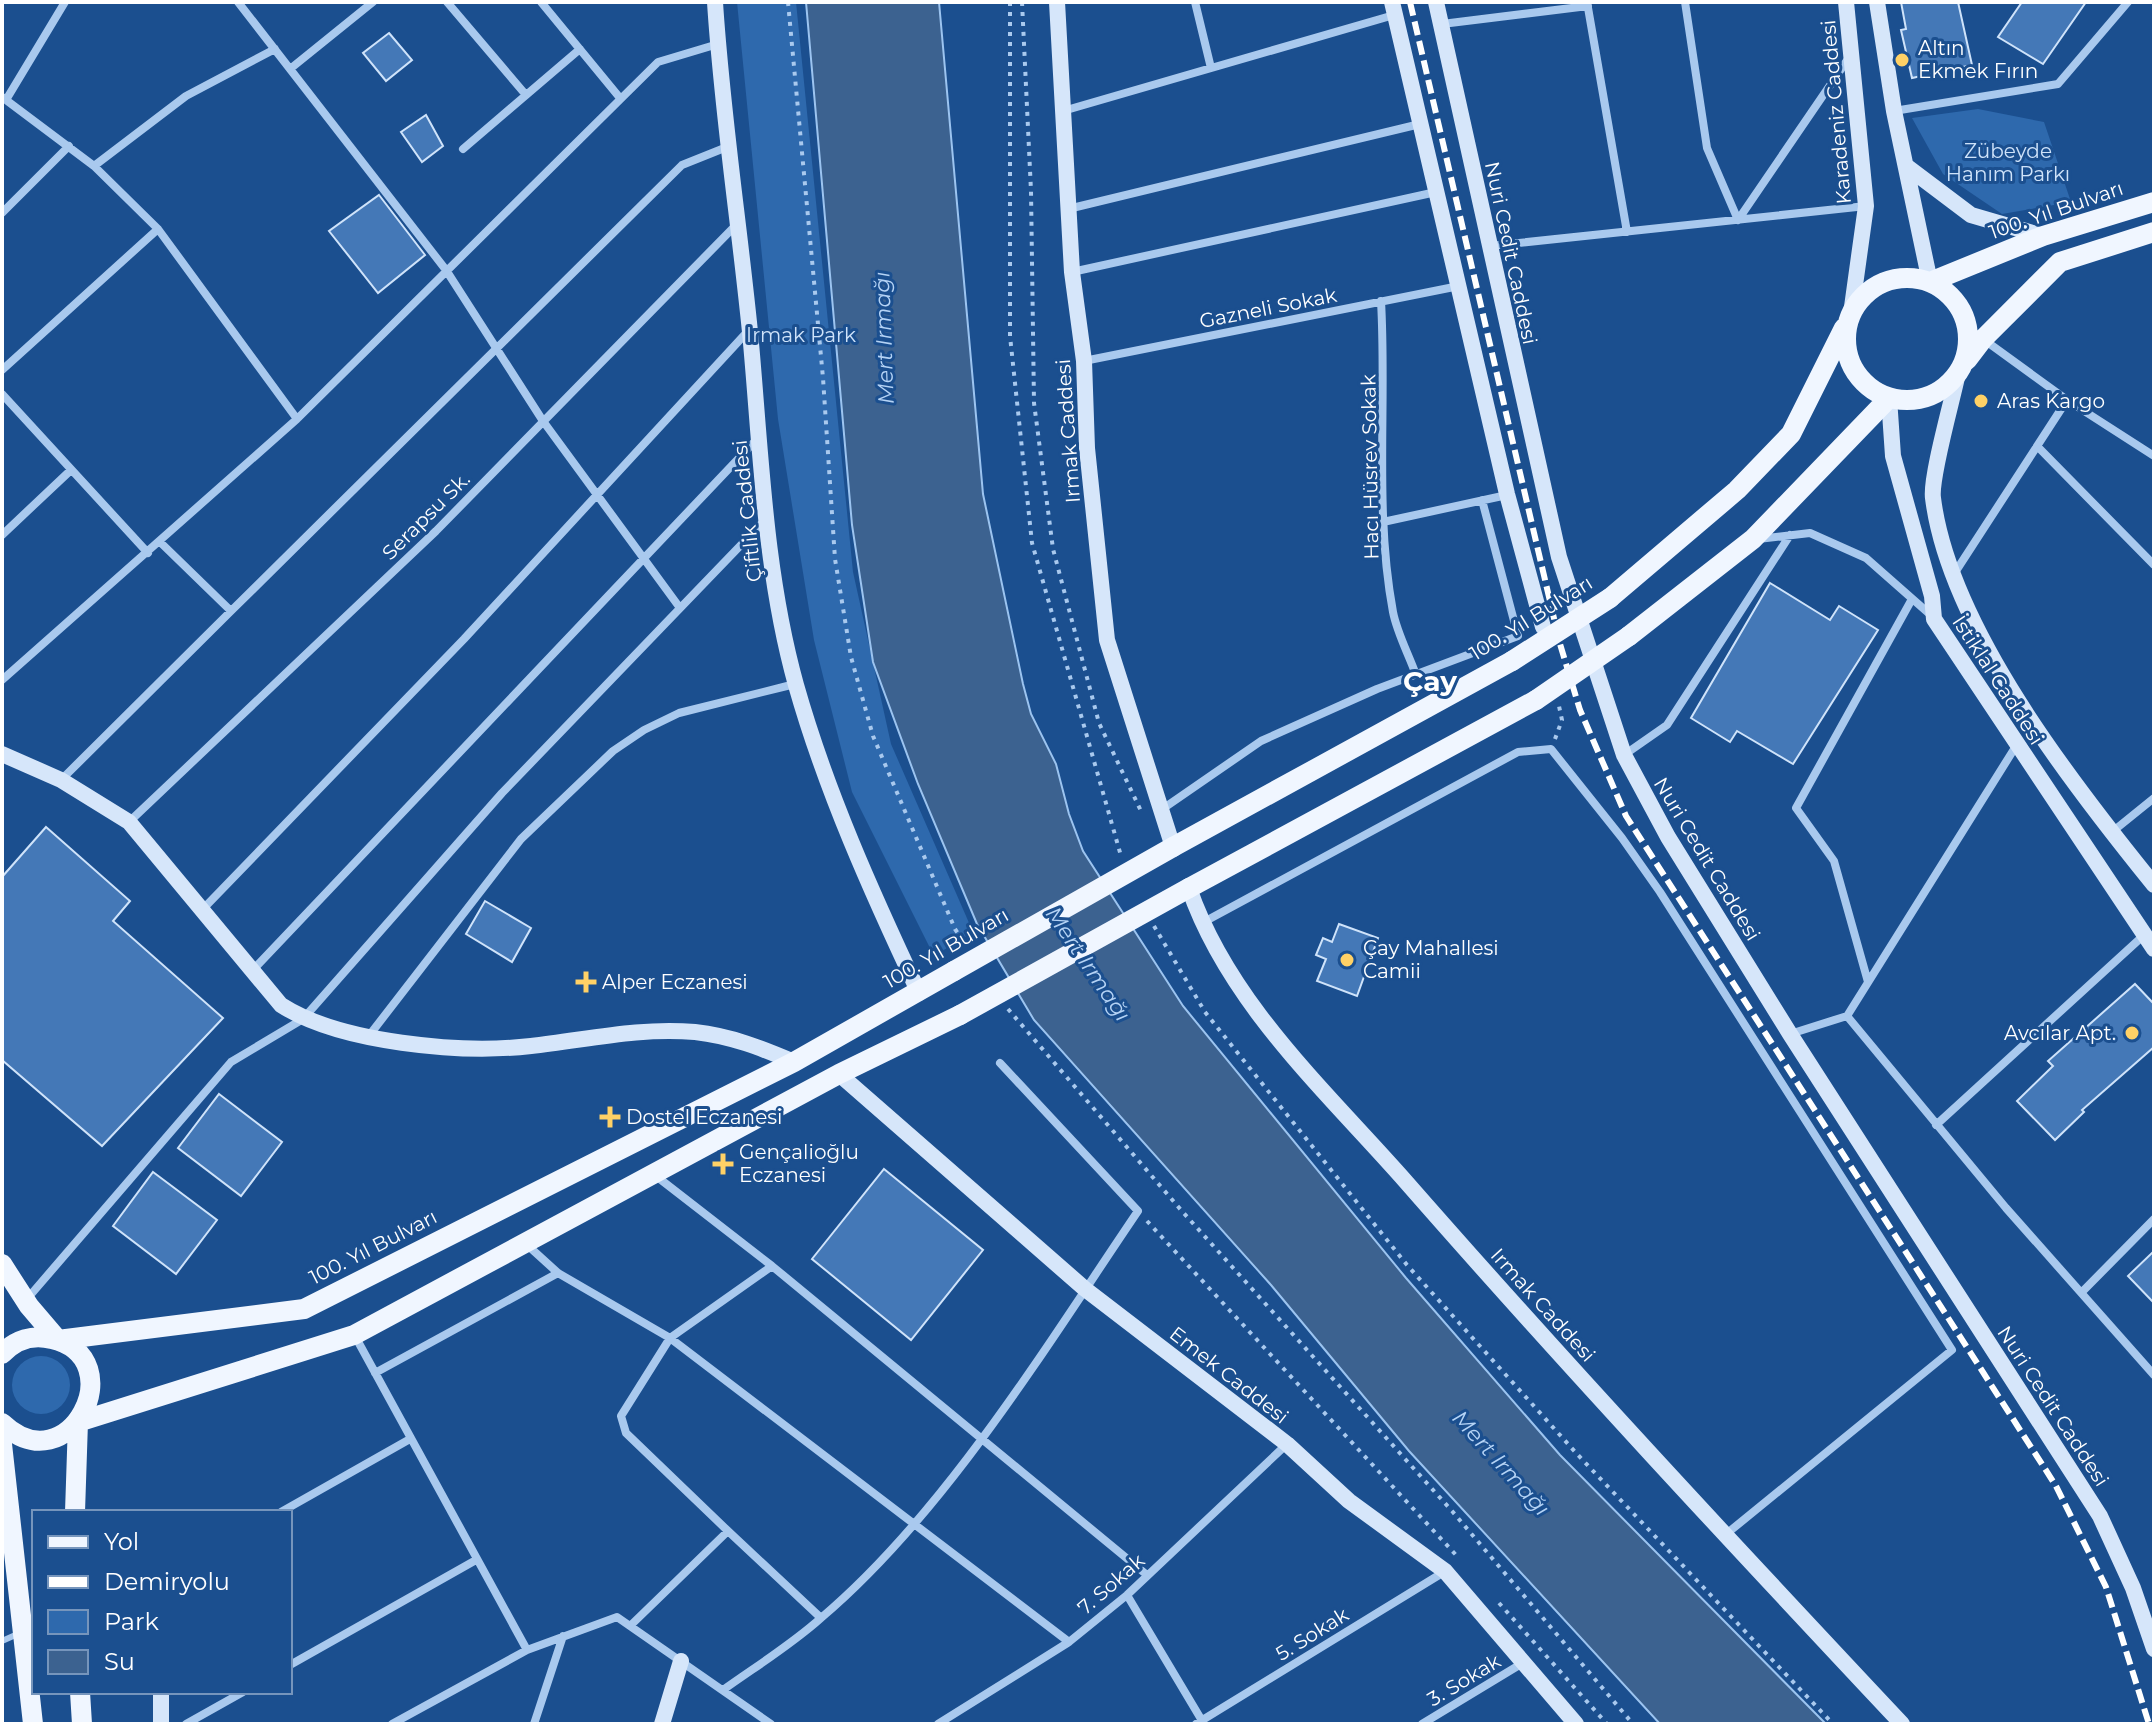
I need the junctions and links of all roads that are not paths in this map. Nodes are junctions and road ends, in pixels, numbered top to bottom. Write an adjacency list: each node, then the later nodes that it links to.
1 (65, 2): 25 (street)
2 (238, 2): 18 (street)
3 (373, 2): 22 (street)
4 (447, 2): 23 (street)
5 (541, 2): 19 (street)
6 (715, 2): 17 (main road, Çiftlik Caddesi)
7 (1057, 2): 26 (main road, Irmak Caddesi)
8 (1195, 2): 21 (street)
9 (1436, 2): 16 (main road, Nuri Cedit Caddesi)
10 (1685, 2): 39 (street)
11 (1846, 2): 20 (main road, Karadeniz Caddesi)
12 (1877, 2): 27 (main road)
13 (2128, 2): 27 (street)
14 (1587, 4): 16 (street); 42 (street)
15 (1393, 8): 21 (street); 28 (main road)
16 (1441, 24): 45 (main road, Nuri Cedit Caddesi)
17 (718, 44): 24 (street); 30 (main road, Çiftlik Caddesi)
18 (275, 49): 22 (street); 32 (street)
19 (580, 49): 23 (street); 24 (street)
20 (1851, 56): 36 (main road, Karadeniz Caddesi); 39 (street)
21 (1211, 68): 26 (street)
22 (290, 69): 46 (street)
23 (526, 95): 31 (street)
24 (620, 98): 46 (street)
25 (4, 99): 29 (street)
26 (1063, 111): 37 (main road, Irmak Caddesi)
27 (1894, 111): 33 (main road)
28 (1420, 124): 34 (main road); 37 (street)
29 (69, 146): 32 (street); 38 (street)
30 (727, 147): 40 (main road, Çiftlik Caddesi); 54 (street)
31 (463, 149)
32 (94, 166): 41 (street)
33 (1906, 166): 44 (main road); 48 (main road)
34 (1436, 192): 47 (street); 49 (main road)
35 (2154, 202): 44 (main road, 100. Yıl Bulvarı)
36 (1866, 206): 39 (street); 51 (main road, Karadeniz Caddesi)
37 (1068, 209): 47 (main road, Irmak Caddesi)
38 (2, 213)
39 (1738, 220): 42 (street)
40 (737, 224): 52 (main road, Çiftlik Caddesi); 62 (street, Serapsu Sk.)
41 (158, 229): 56 (street); 61 (street)
42 (1627, 232): 45 (street)
43 (2154, 232): 53 (main road)
44 (2043, 236): 48 (main road, 100. Yıl Bulvarı)
45 (1489, 246): 90 (main road, Nuri Cedit Caddesi)
46 (446, 270): 54 (street); 61 (street)
47 (1072, 272): 55 (main road, Irmak Caddesi)
48 (1930, 282): 51 (main road); 57 (main road)
49 (1460, 286): 50 (street, Gazneli Sokak); 67 (main road)
50 (1381, 301): 55 (street, Gazneli Sokak); 71 (street, Hacı Hüsrev Sokak)
51 (1851, 314): 59 (main road); 96 (main road, 100. Yıl Bulvarı, bridge)
52 (750, 329): 63 (main road, Çiftlik Caddesi); 68 (street)
53 (1983, 339): 57 (main road); 60 (street)
54 (495, 350): 62 (street); 82 (street)
55 (1084, 361): 93 (main road, Irmak Caddesi)
56 (2, 370)
57 (1958, 373): 59 (main road); 79 (main road, İstiklal Caddesi)
58 (2, 394): 66 (street)
59 (1889, 398): 74 (main road); 83 (main road, İstiklal Caddesi)
60 (2067, 400): 64 (street); 65 (street)
61 (297, 419): 75 (street)
62 (543, 421): 68 (street); 94 (street, Serapsu Sk.)
63 (759, 437): 70 (main road, Çiftlik Caddesi); 77 (street)
64 (2037, 446): 78 (street); 79 (street)
65 (2154, 456)
66 (71, 470): 72 (street); 76 (street)
67 (1507, 494): 69 (street); 84 (main road)
68 (596, 495): 77 (street); 99 (street)
69 (1482, 500): 71 (street); 85 (street)
70 (767, 519): 81 (street); 87 (main road, Çiftlik Caddesi)
71 (1383, 522): 85 (street, Hacı Hüsrev Sokak)
72 (2, 535)
73 (1790, 535): 74 (street); 80 (street); 90 (street)
74 (1753, 539): 98 (main road, bridge)
75 (160, 542): 76 (street); 82 (street)
76 (148, 553): 86 (street)
77 (645, 557): 81 (street); 102 (street)
78 (2154, 565)
79 (1953, 574): 95 (main road, İstiklal Caddesi)
80 (1912, 599): 83 (street); 103 (street)
81 (680, 608): 106 (street)
82 (231, 611): 91 (street)
83 (1934, 619): 88 (main road, İstiklal Caddesi)
84 (1543, 627)
85 (1416, 675): 93 (street)
86 (2, 680)
87 (796, 684): 104 (main road, Çiftlik Caddesi); 108 (street)
88 (2016, 746): 101 (main road, İstiklal Caddesi); 103 (street)
89 (2, 754): 91 (main road)
90 (1624, 755): 107 (main road, Nuri Cedit Caddesi)
91 (61, 780): 94 (main road)
92 (2154, 798): 95 (street)
93 (1163, 818): 96 (main road, Irmak Caddesi)
94 (129, 822): 99 (main road)
95 (2112, 832): 97 (main road, İstiklal Caddesi)
96 (1173, 847): 104 (main road, 100. Yıl Bulvarı, bridge)
97 (2154, 885)
98 (1189, 888): 100 (main road, Irmak Caddesi); 111 (main road, bridge)
99 (202, 910): 102 (main road)
100 (1201, 923): 138 (main road, Irmak Caddesi); 138 (street)
101 (2149, 942): 112 (street)
102 (252, 971): 106 (main road)
103 (1868, 982): 105 (street)
104 (919, 993): 109 (main road, 100. Yıl Bulvarı)
105 (1847, 1016): 107 (street); 112 (street)
106 (303, 1019): 108 (main road); 121 (street)
107 (1790, 1034): 149 (main road, Nuri Cedit Caddesi)
108 (368, 1037): 109 (main road)
109 (794, 1062): 124 (main road, 100. Yıl Bulvarı)
110 (1000, 1063): 119 (street)
111 (839, 1074): 113 (main road); 119 (main road, Emek Caddesi)
112 (1936, 1125): 120 (street)
113 (655, 1175): 115 (main road); 117 (street)
114 (2154, 1219): 120 (street)
115 (524, 1242): 118 (street); 122 (main road)
116 (2, 1264): 121 (main road)
117 (772, 1266): 123 (street); 131 (street)
118 (558, 1273): 123 (street); 126 (street)
119 (1085, 1289): 131 (street); 133 (main road, Emek Caddesi)
120 (2082, 1292): 127 (street)
121 (26, 1300): 124 (main road)
122 (354, 1335): 126 (street); 128 (main road)
123 (670, 1338): 136 (street); 137 (street)
124 (58, 1340): 125 (main road, 100. Yıl Bulvarı); 128 (main road)
125 (4, 1345)
126 (375, 1373): 130 (street)
127 (2154, 1375)
128 (78, 1422): 129 (main road); 134 (main road)
129 (2, 1423)
130 (410, 1439): 135 (street); 139 (street)
131 (979, 1439): 136 (street); 141 (street)
132 (2, 1444): 145 (main road)
133 (1287, 1444): 140 (main road, Emek Caddesi); 141 (street, 7. Sokak)
134 (75, 1510)
135 (285, 1510)
136 (916, 1523): 143 (street); 148 (street)
137 (728, 1531): 143 (street); 144 (street)
138 (1725, 1535): 170 (main road, Irmak Caddesi)
139 (476, 1560): 150 (street); 152 (street)
140 (1445, 1571): 153 (main road, Emek Caddesi); 158 (street, 5. Sokak)
141 (1147, 1575): 142 (street, 7. Sokak)
142 (1127, 1595): 148 (street, 7. Sokak); 158 (street)
143 (821, 1618): 154 (street)
144 (630, 1626): 146 (street); 151 (street)
145 (23, 1632): 147 (lane); 159 (main road)
146 (563, 1636): 150 (street); 164 (street)
147 (2, 1641)
148 (1069, 1642): 167 (street, 7. Sokak)
149 (2154, 1649)
150 (527, 1650): 163 (street)
151 (681, 1661): 154 (street); 165 (main road)
152 (292, 1664)
153 (1521, 1664): 168 (street, 3. Sokak); 169 (main road, Emek Caddesi)
154 (723, 1690): 166 (street)
155 (80, 1694): 160 (main road)
156 (161, 1694): 161 (main road)
157 (239, 1694): 162 (street)
158 (1201, 1723)
159 (33, 1724)
160 (82, 1724)
161 (161, 1724)
162 (186, 1724)
163 (392, 1724)
164 (534, 1724)
165 (662, 1724)
166 (771, 1724)
167 (938, 1724)
168 (1422, 1724)
169 (1576, 1724)
170 (1902, 1724)

